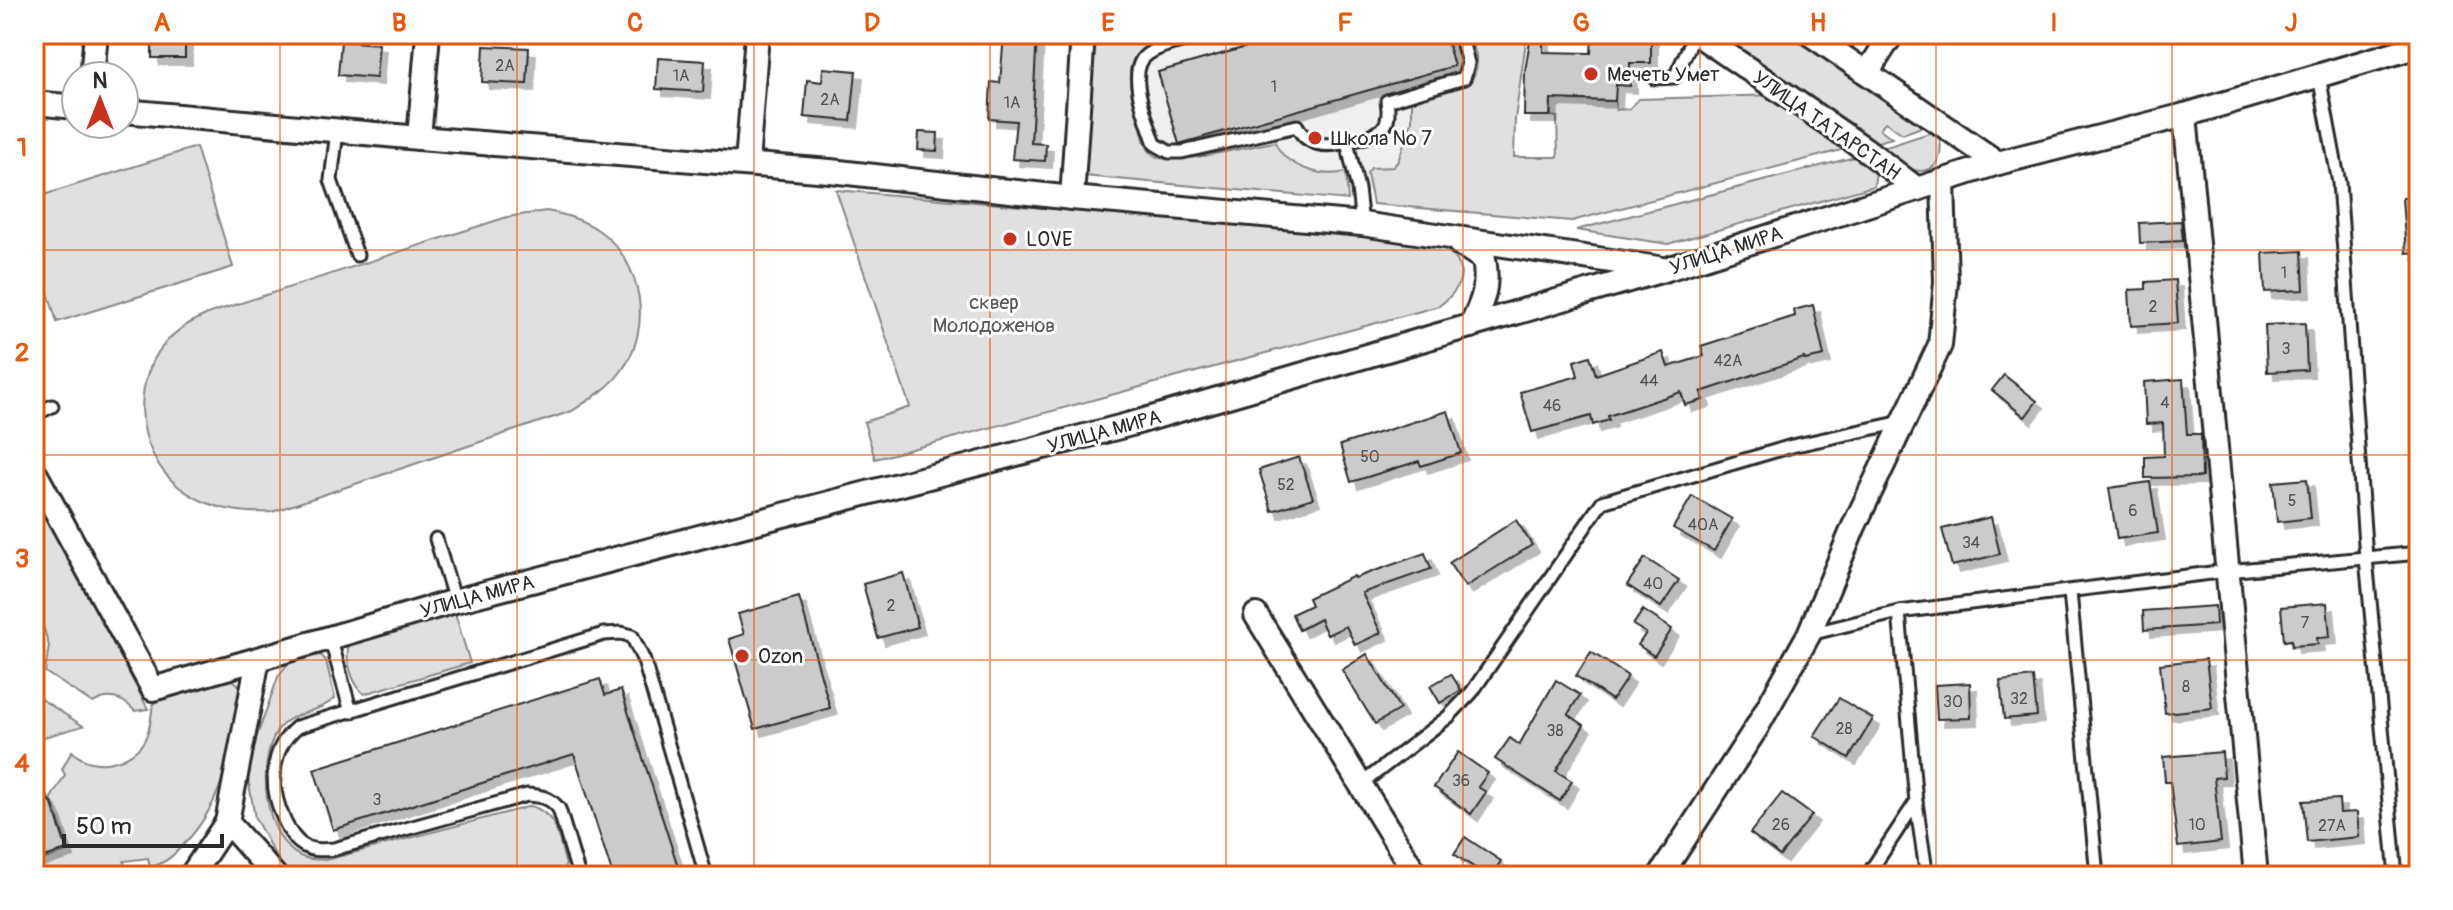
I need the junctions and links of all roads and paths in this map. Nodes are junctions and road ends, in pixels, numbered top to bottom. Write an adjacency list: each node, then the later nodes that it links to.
1 (96, 34): 11 (street)
2 (428, 34): 20 (street)
3 (757, 34): 23 (street)
4 (1083, 34): 26 (street)
5 (1209, 34): 21 (lane)
6 (1460, 34): 21 (lane)
7 (1696, 34): 14 (lane); 25 (street, УЛИЦА ТАТАРСТАН)
8 (1810, 34): 12 (street)
9 (1892, 34): 12 (street)
10 (2419, 46): 13 (street, УЛИЦА МИРА)
11 (94, 60)
12 (1867, 73): 22 (street)
13 (2319, 76): 18 (street, УЛИЦА МИРА); 38 (lane)
14 (1654, 78)
15 (34, 103): 16 (street)
16 (60, 105)
17 (140, 113): 19 (street)
18 (2185, 115): 22 (street, УЛИЦА МИРА); 39 (street)
19 (337, 131): 20 (street); 29 (lane)
20 (419, 138): 23 (street)
21 (1347, 142): 27 (lane)
22 (1998, 163): 24 (street, УЛИЦА МИРА)
23 (747, 164): 26 (street)
24 (1943, 181): 25 (street, УЛИЦА МИРА); 34 (street)
25 (1917, 189): 30 (street, УЛИЦА МИРА)
26 (1072, 198): 27 (street)
27 (1362, 224): 28 (street)
28 (1452, 238): 30 (street); 31 (street)
29 (357, 255)
30 (1667, 269): 31 (street, УЛИЦА МИРА)
31 (1471, 326): 41 (street, УЛИЦА МИРА)
32 (52, 406): 33 (lane)
33 (34, 415)
34 (1902, 422): 44 (street); 48 (lane)
35 (34, 471): 46 (street, УЛИЦА МИРА)
36 (436, 539): 41 (lane)
37 (2419, 553): 38 (lane)
38 (2366, 558): 39 (lane); 61 (lane)
39 (2227, 571): 40 (lane); 60 (street)
40 (2070, 592): 42 (lane); 59 (lane)
41 (455, 601): 45 (street, УЛИЦА МИРА)
42 (1899, 612): 44 (lane); 49 (lane)
43 (1256, 615): 48 (street)
44 (1809, 634): 57 (street)
45 (330, 637): 46 (street, УЛИЦА МИРА); 47 (lane)
46 (258, 659): 50 (street)
47 (351, 712): 54 (lane); 55 (lane)
48 (1359, 785): 56 (street)
49 (1916, 802): 51 (lane); 58 (lane)
50 (227, 822): 52 (street); 53 (street)
51 (1925, 864)
52 (191, 876)
53 (275, 876)
54 (579, 876)
55 (706, 876)
56 (1417, 876)
57 (1660, 876)
58 (1867, 876)
59 (2097, 876)
60 (2256, 876)
61 (2396, 876)

